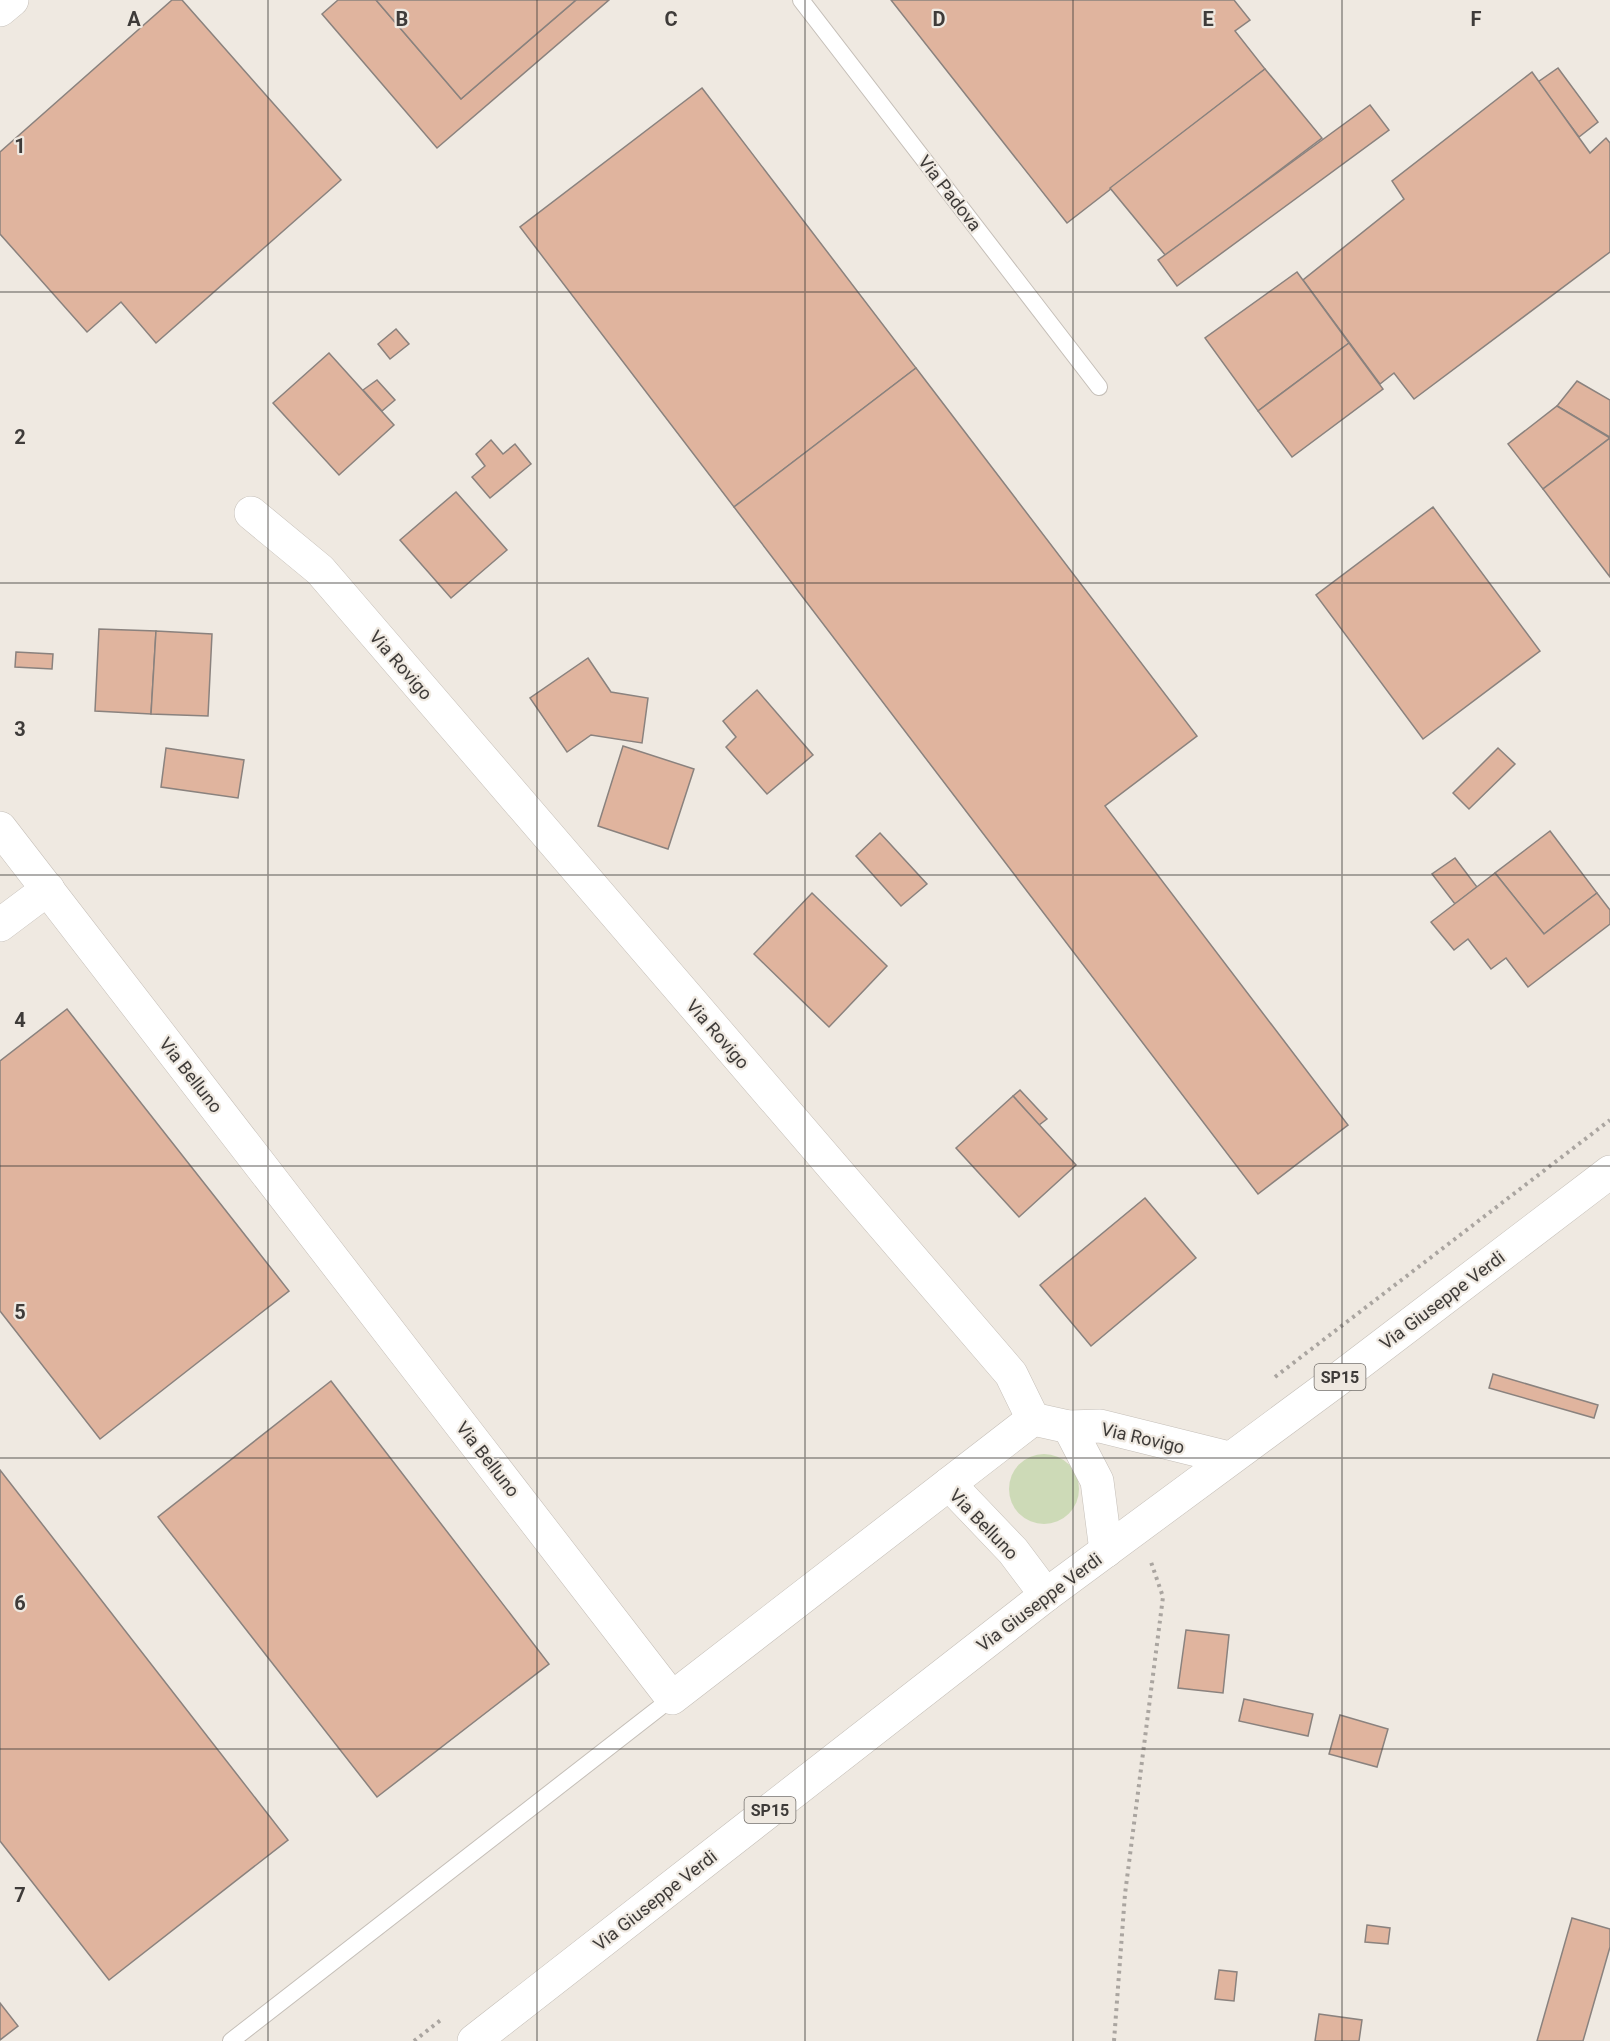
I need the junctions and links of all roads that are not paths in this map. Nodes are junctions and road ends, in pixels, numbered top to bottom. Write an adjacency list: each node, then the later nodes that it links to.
1 (12, 0): 3 (street)
2 (801, 0): 4 (lane, Via Padova)
3 (0, 10)
4 (1099, 387)
5 (251, 513): 10 (street, Via Rovigo)
6 (0, 828): 7 (street, Via Belluno)
7 (48, 888): 8 (street); 16 (street, Via Belluno)
8 (0, 925)
9 (1610, 1172): 12 (street, Via Giuseppe Verdi / SP15)
10 (1033, 1419): 11 (street, Via Rovigo); 13 (street)
11 (1070, 1427): 12 (street, Via Rovigo); 14 (street)
12 (1229, 1458): 14 (street, Via Giuseppe Verdi / SP15)
13 (949, 1484): 15 (street, Via Belluno); 16 (street, Via Belluno)
14 (1106, 1551): 15 (street, Via Giuseppe Verdi / SP15)
15 (1046, 1595): 18 (street, Via Giuseppe Verdi / SP15)
16 (672, 1698): 17 (lane)
17 (231, 2041)
18 (474, 2041)

